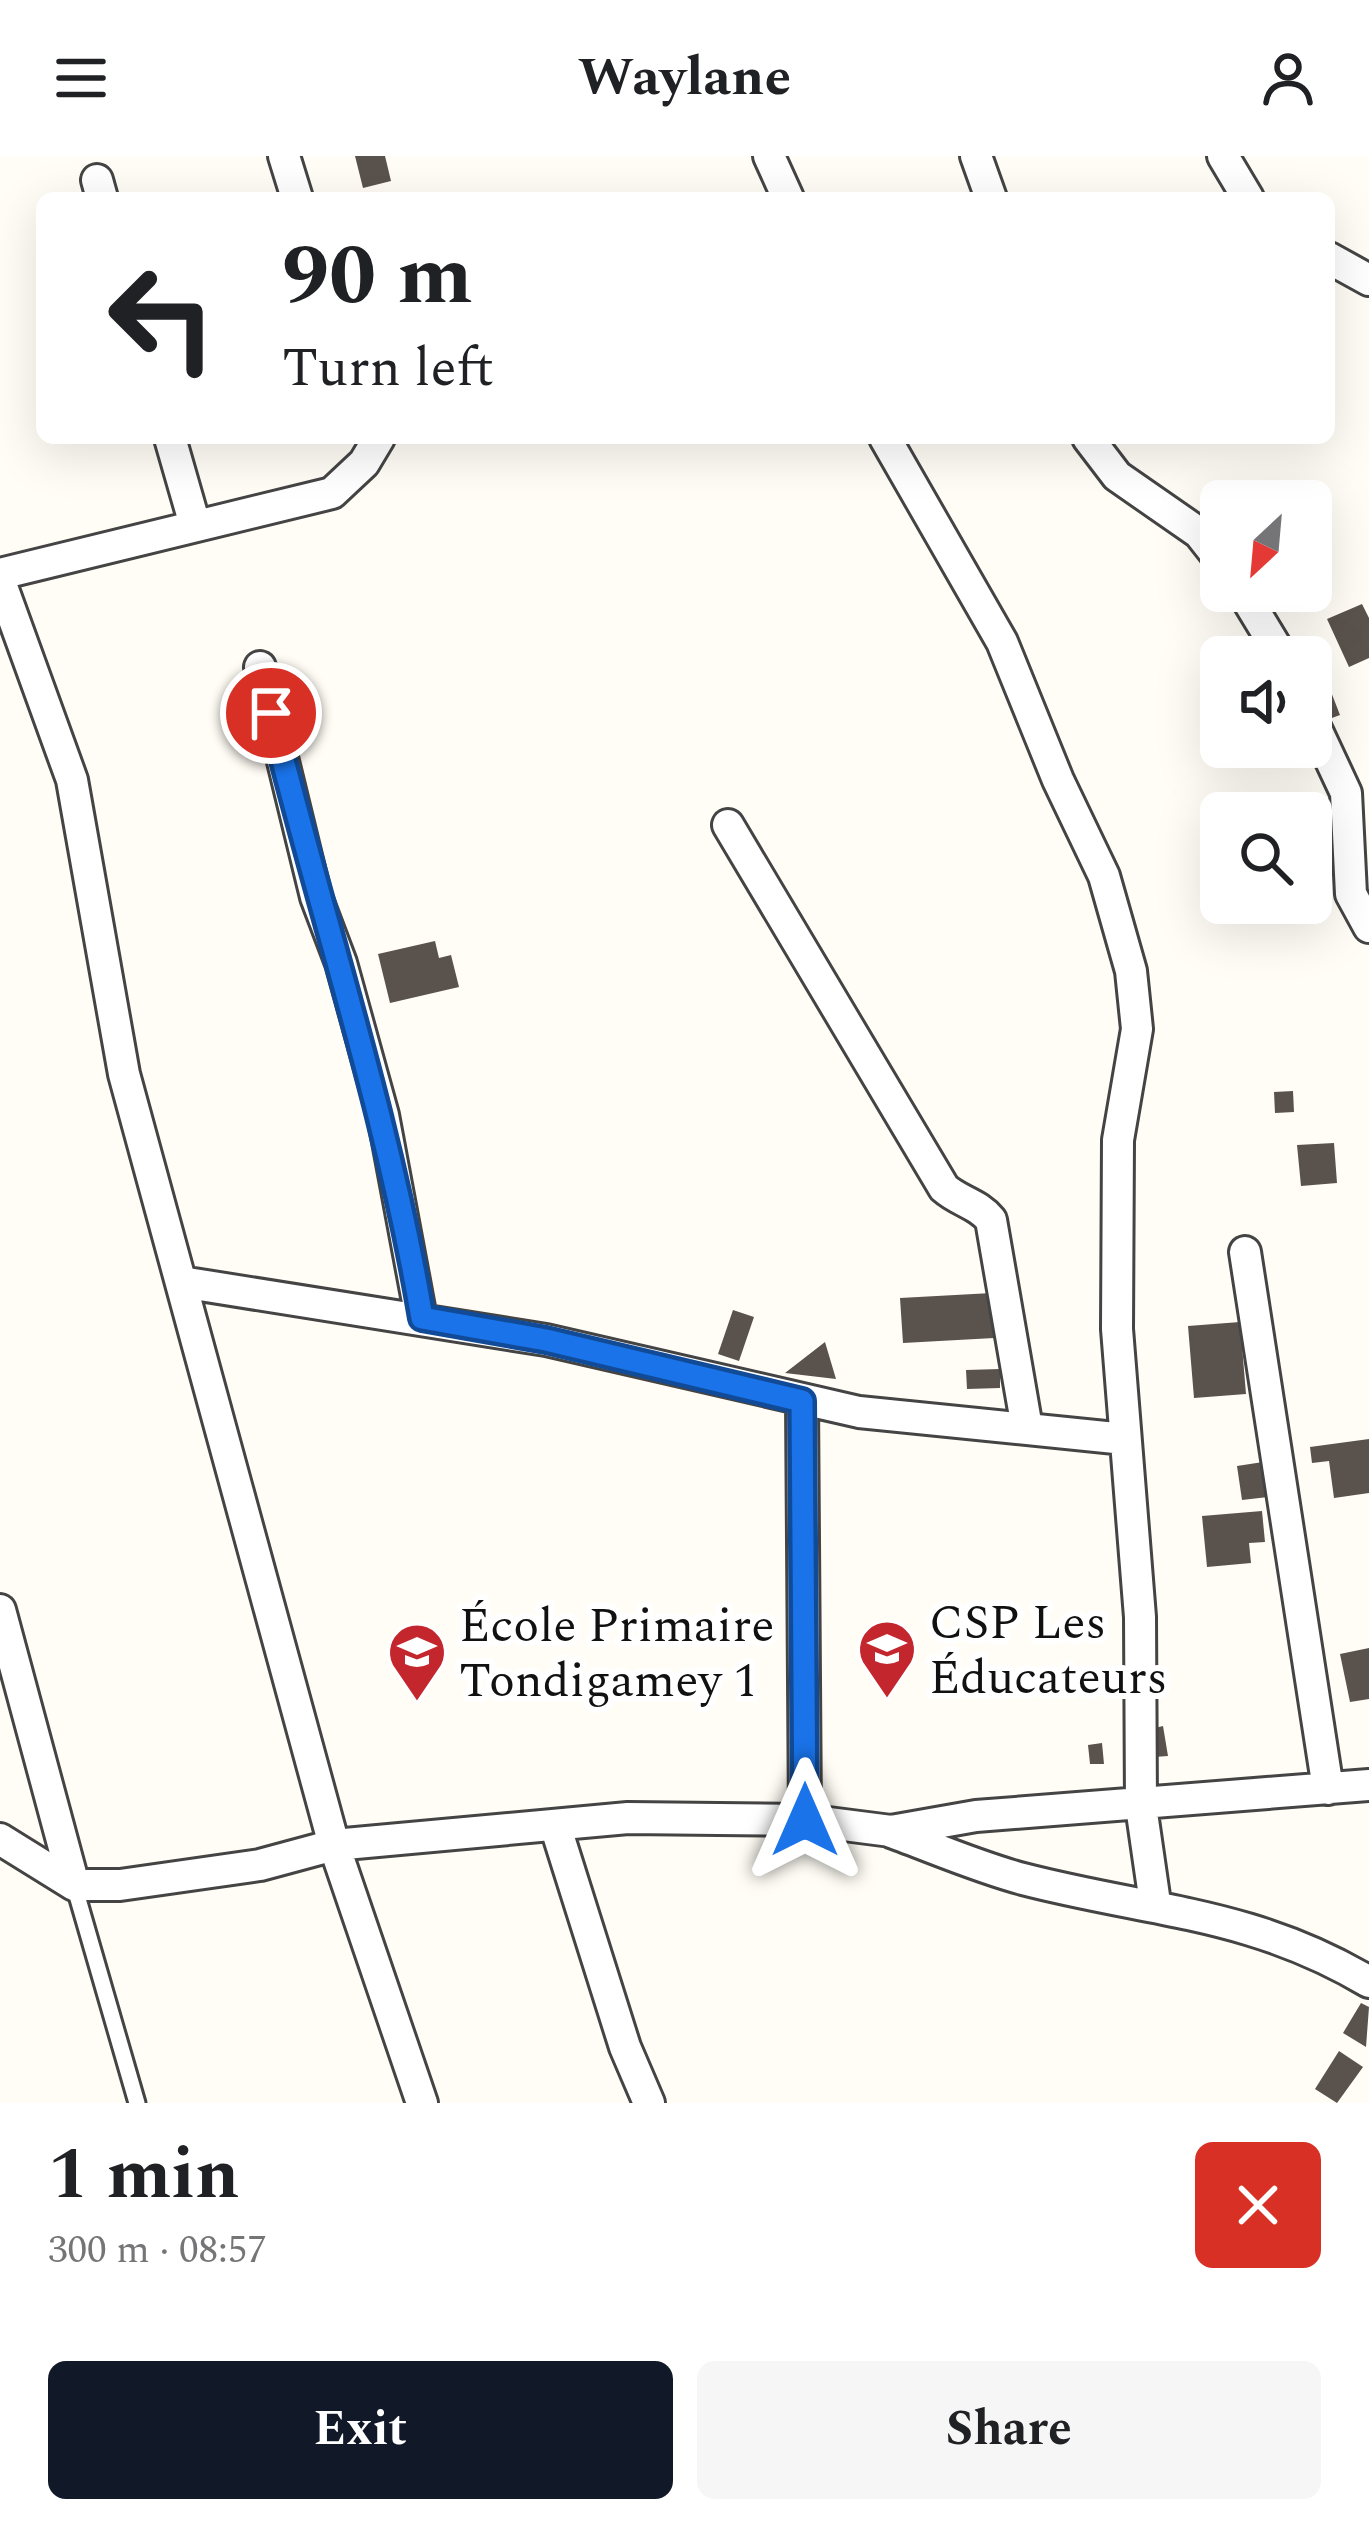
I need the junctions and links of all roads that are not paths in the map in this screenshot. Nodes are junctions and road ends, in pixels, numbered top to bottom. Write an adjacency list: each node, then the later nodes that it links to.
1 (284, 156): 5 (street)
2 (769, 156): 6 (street)
3 (976, 156): 7 (street)
4 (1223, 156): 8 (street)
5 (295, 192)
6 (785, 192)
7 (989, 192)
8 (1244, 192)
9 (1335, 261): 10 (street)
10 (1369, 280)
11 (172, 444): 15 (street)
12 (372, 444): 15 (street)
13 (888, 444): 27 (street)
14 (1093, 444): 16 (street)
15 (195, 525): 17 (street)
16 (1200, 533)
17 (0, 578): 23 (street)
18 (260, 667): 24 (street)
19 (1332, 763): 21 (street)
20 (728, 825): 26 (street)
21 (1369, 927)
22 (1245, 1252): 30 (street)
23 (181, 1282): 24 (street); 36 (street)
24 (422, 1318): 25 (street)
25 (802, 1401): 26 (street); 32 (street)
26 (1027, 1428): 27 (street)
27 (1125, 1438): 31 (street)
28 (0, 1610): 37 (street)
29 (1369, 1785): 30 (street)
30 (1328, 1789): 31 (street)
31 (1141, 1806): 34 (street); 38 (street)
32 (805, 1820): 33 (street); 34 (street)
33 (556, 1828): 36 (street); 42 (street)
34 (891, 1831): 38 (street)
35 (0, 1839): 37 (street)
36 (334, 1845): 37 (street); 41 (street)
37 (74, 1885): 40 (lane)
38 (1155, 1904): 39 (street)
39 (1369, 1982)
40 (137, 2103)
41 (422, 2103)
42 (649, 2103)

